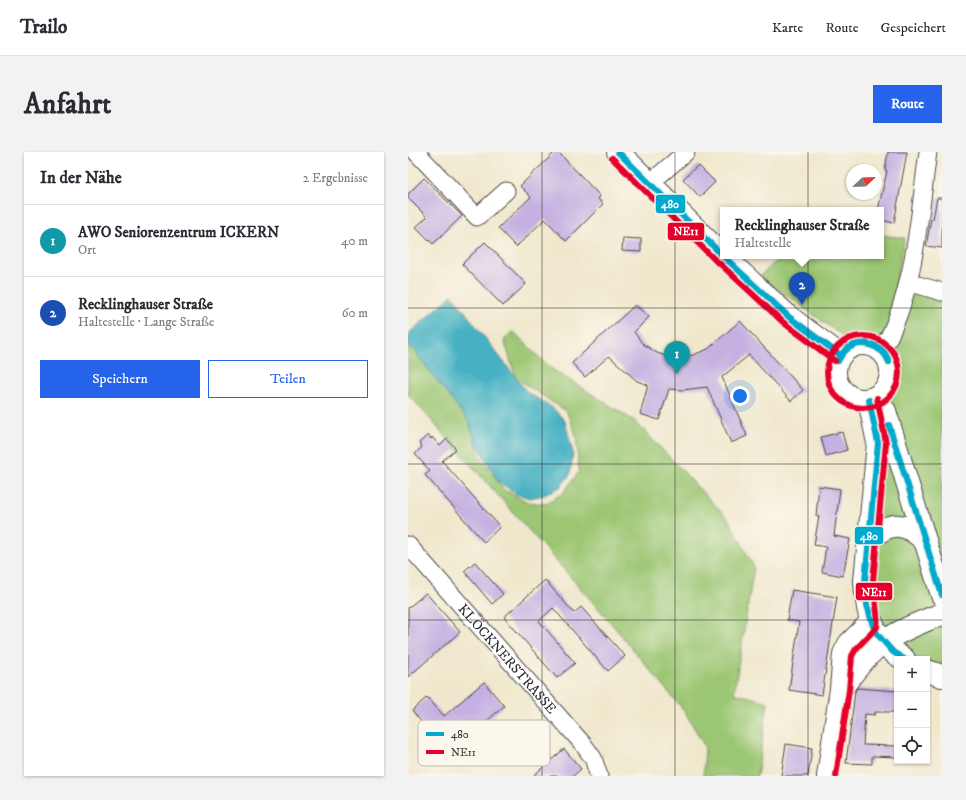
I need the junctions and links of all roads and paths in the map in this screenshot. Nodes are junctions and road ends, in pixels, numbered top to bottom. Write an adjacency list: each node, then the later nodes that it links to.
1 (416, 152): 6 (street)
2 (618, 152): 5 (main road)
3 (686, 152): 5 (street)
4 (928, 152): 9 (street)
5 (649, 184): 7 (main road)
6 (506, 191)
7 (720, 253)
8 (726, 259): 12 (main road)
9 (908, 282): 10 (street); 11 (street)
10 (942, 292)
11 (882, 350): 12 (main road); 13 (main road)
12 (840, 355): 13 (main road)
13 (875, 397): 14 (main road); 15 (main road)
14 (869, 539): 15 (main road); 19 (main road)
15 (925, 541): 17 (main road)
16 (408, 545): 25 (street, KLÖCKNERSTRASSE)
17 (942, 595)
18 (942, 614): 20 (main road)
19 (871, 622): 20 (main road); 24 (main road)
20 (882, 642): 21 (main road); 24 (main road)
21 (900, 656)
22 (930, 672): 23 (main road)
23 (942, 676)
24 (841, 689): 26 (main road)
25 (599, 776)
26 (828, 776)

